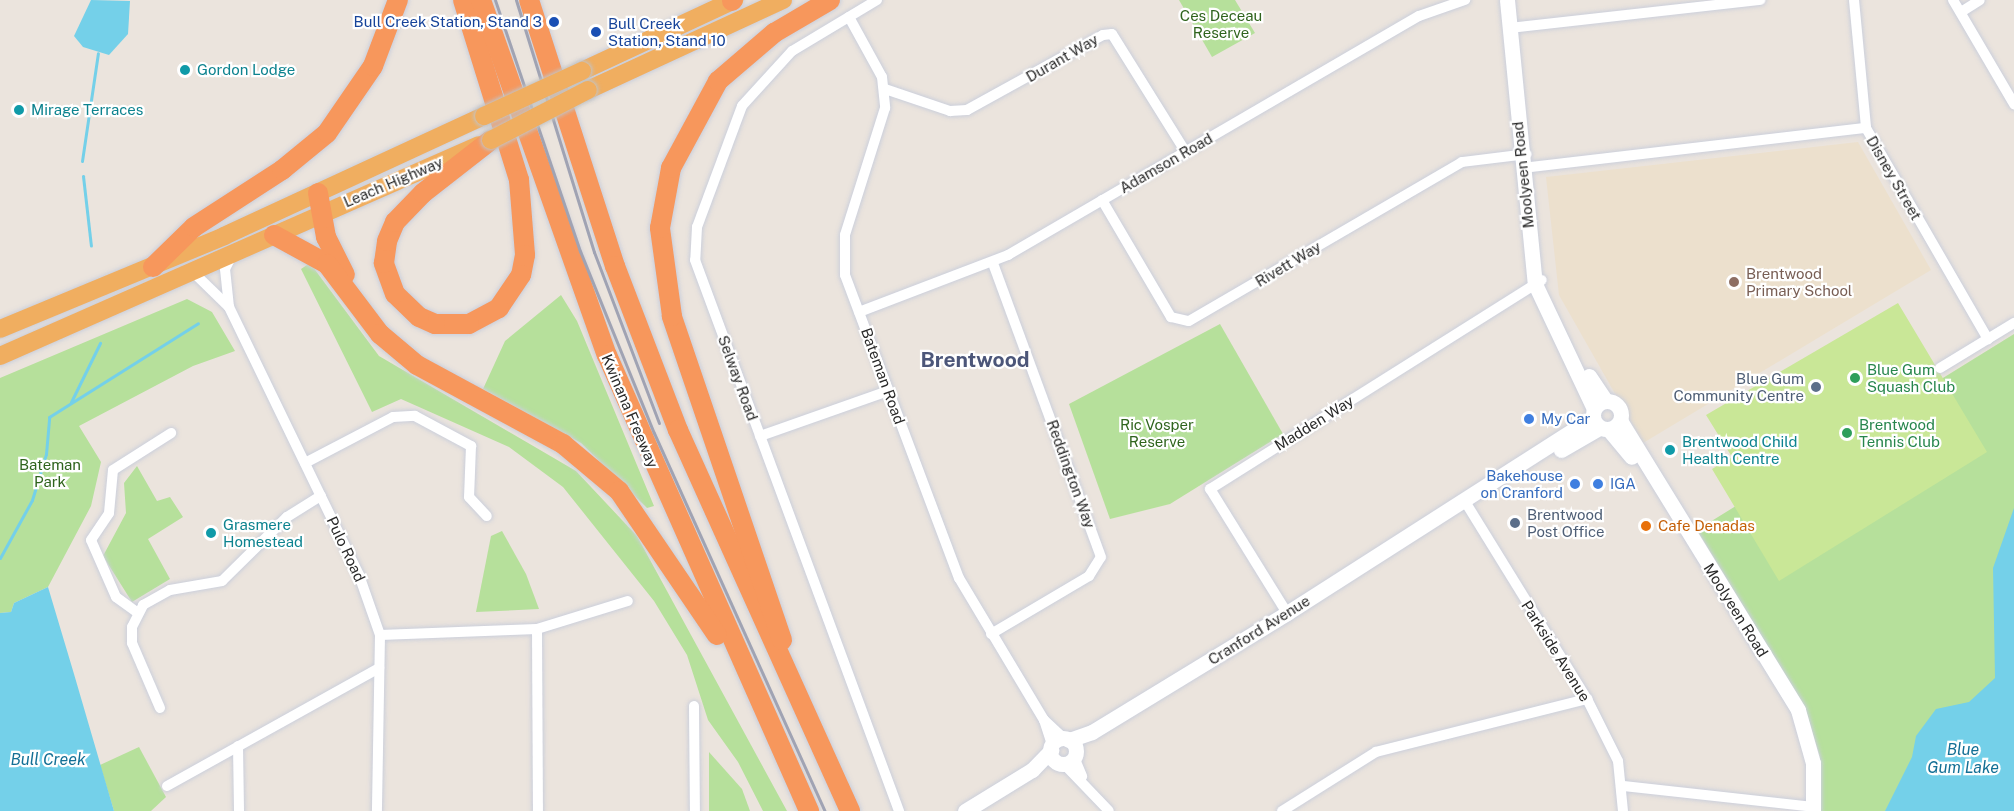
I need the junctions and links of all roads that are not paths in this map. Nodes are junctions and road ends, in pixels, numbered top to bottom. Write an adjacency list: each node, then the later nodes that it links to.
1 (398, 0): 33 (highway)
2 (463, 0): 24 (highway)
3 (481, 0): 59 (highway, Kwinana Freeway)
4 (529, 0): 23 (highway)
5 (541, 0): 23 (highway)
6 (733, 0): 27 (highway, Leach Highway, bridge)
7 (783, 0): 24 (highway, Leach Highway, bridge)
8 (830, 0): 61 (highway)
9 (877, 0): 18 (street, Selway Road)
10 (1465, 0): 25 (street, Adamson Road)
11 (1507, 0): 19 (main road, Moolyeen Road)
12 (1515, 0): 19 (main road, Moolyeen Road)
13 (1760, 0): 19 (street)
14 (1854, 0): 22 (street, Disney Street)
15 (1953, 0): 17 (street)
16 (1980, 0): 17 (street)
17 (1961, 12): 21 (street)
18 (849, 16): 20 (street, Bateman Road); 47 (street, Selway Road)
19 (1514, 27): 26 (main road, Moolyeen Road)
20 (885, 89): 25 (street, Durant Way); 38 (street, Bateman Road)
21 (2014, 104)
22 (1866, 128): 26 (street, Rivett Way); 41 (street, Disney Street)
23 (569, 129): 61 (highway)
24 (492, 140): 29 (highway, Leach Highway)
25 (1185, 152): 28 (street, Adamson Road)
26 (1526, 161): 28 (street, Rivett Way); 35 (main road, Moolyeen Road)
27 (318, 193): 29 (highway); 33 (highway, Leach Highway)
28 (1102, 200): 32 (street, Adamson Road)
29 (320, 213): 30 (highway, Leach Highway); 37 (highway)
30 (274, 235): 31 (highway, Leach Highway); 37 (highway)
31 (232, 255): 34 (highway, Leach Highway); 36 (street, Pulo Road)
32 (993, 263): 38 (street, Adamson Road); 56 (street, Reddington Way)
33 (153, 267): 40 (highway, Leach Highway)
34 (193, 272): 36 (street, Pulo Road); 42 (highway, Leach Highway)
35 (1539, 282): 45 (main road, Moolyeen Road); 54 (street, Madden Way)
36 (229, 307): 48 (street, Pulo Road)
37 (362, 311): 59 (highway)
38 (859, 312): 44 (street, Bateman Road)
39 (2014, 323): 41 (street)
40 (0, 329)
41 (1988, 339): 43 (street)
42 (0, 356)
43 (1940, 368)
44 (888, 391): 47 (street); 56 (street, Bateman Road)
45 (1604, 418): 50 (main road, Cranford Avenue); 69 (main road, Moolyeen Road)
46 (171, 433): 53 (street)
47 (760, 436): 76 (street, Selway Road)
48 (305, 464): 49 (street, Pulo Road); 51 (street)
49 (321, 496): 53 (street); 57 (street, Pulo Road)
50 (1466, 504): 54 (main road, Cranford Avenue); 60 (street, Parkside Avenue)
51 (487, 516)
52 (628, 601): 55 (street)
53 (138, 613): 63 (street)
54 (1287, 613): 65 (main road, Cranford Avenue)
55 (537, 629): 57 (street); 72 (street)
56 (991, 634): 65 (street, Bateman Road)
57 (380, 635): 58 (street, Pulo Road)
58 (379, 668): 64 (street); 71 (street, Pulo Road)
59 (756, 695): 74 (highway, Kwinana Freeway)
60 (1587, 699): 67 (street, Parkside Avenue); 79 (street)
61 (801, 702): 75 (highway)
62 (694, 706): 73 (street)
63 (160, 708)
64 (238, 746): 66 (street); 70 (street)
65 (1063, 751): 77 (main road, Cranford Avenue); 78 (street, Bateman Road)
66 (167, 786)
67 (1624, 786): 68 (street); 80 (street, Parkside Avenue)
68 (1786, 809): 69 (street)
69 (1809, 809)
70 (239, 811)
71 (377, 811)
72 (538, 811)
73 (695, 811)
74 (809, 811)
75 (850, 811)
76 (899, 811)
77 (965, 811)
78 (1109, 811)
79 (1282, 811)
80 (1623, 811)

